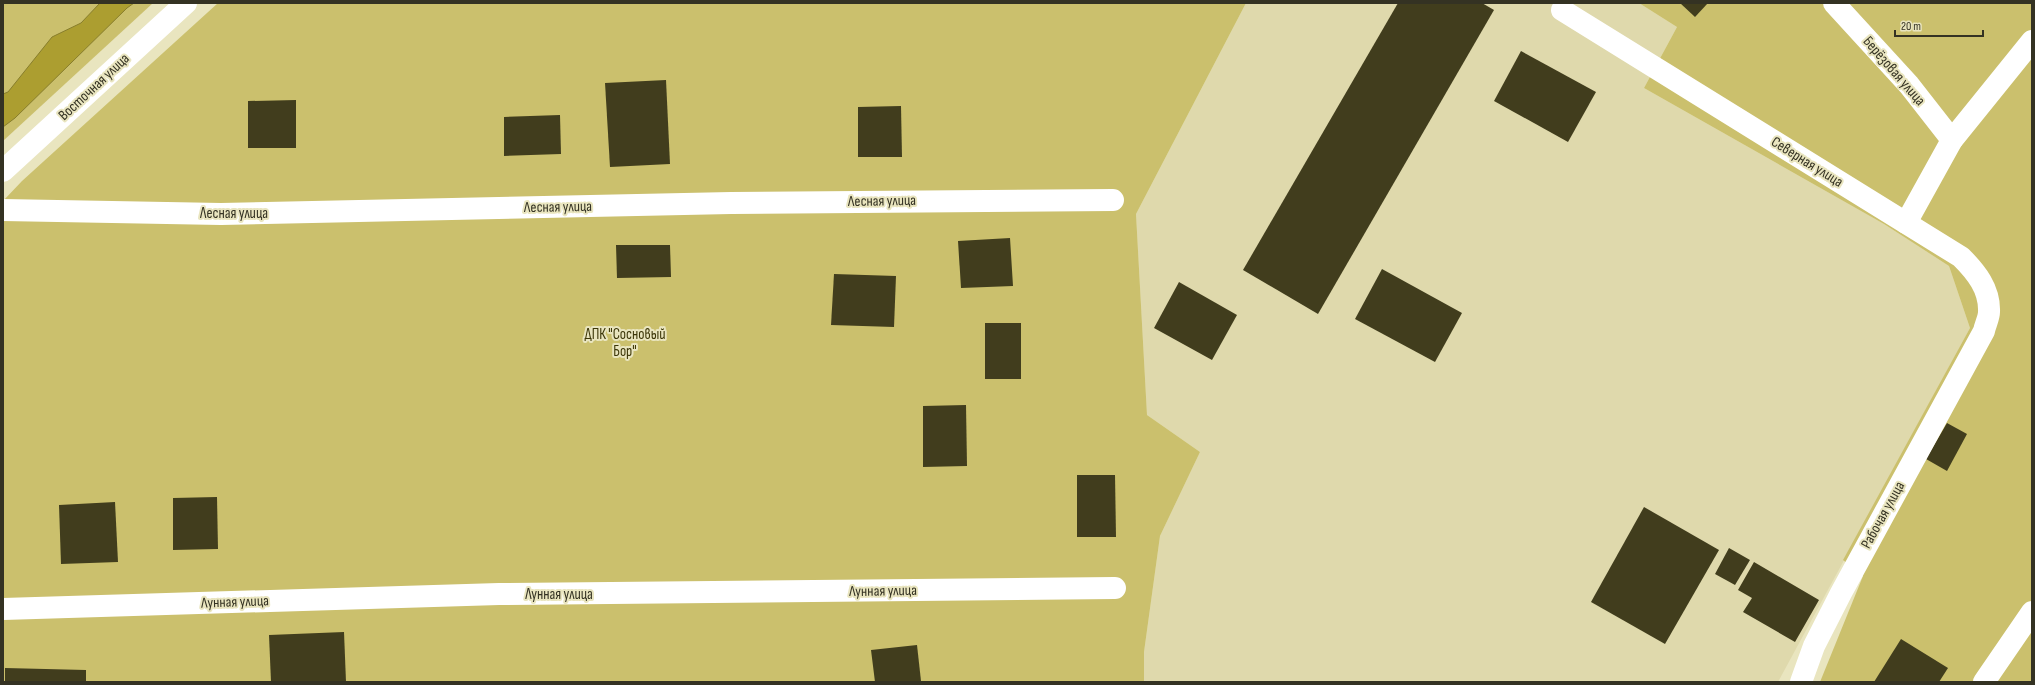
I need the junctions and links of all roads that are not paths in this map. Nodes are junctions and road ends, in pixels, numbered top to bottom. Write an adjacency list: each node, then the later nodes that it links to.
1 (186, 3): 6 (street, Восточная улица)
2 (1834, 3): 5 (street, Берёзовая улица)
3 (1562, 10): 9 (street, Северная улица)
4 (2032, 41): 5 (street)
5 (1952, 140): 9 (street)
6 (3, 171)
7 (1113, 200): 8 (street, Лесная улица)
8 (3, 210)
9 (1906, 223): 10 (street, Северная улица)
10 (1972, 352): 14 (street, Рабочая улица)
11 (1115, 588): 12 (street, Лунная улица)
12 (3, 609)
13 (2032, 612): 15 (street)
14 (1801, 682)
15 (1984, 682)

